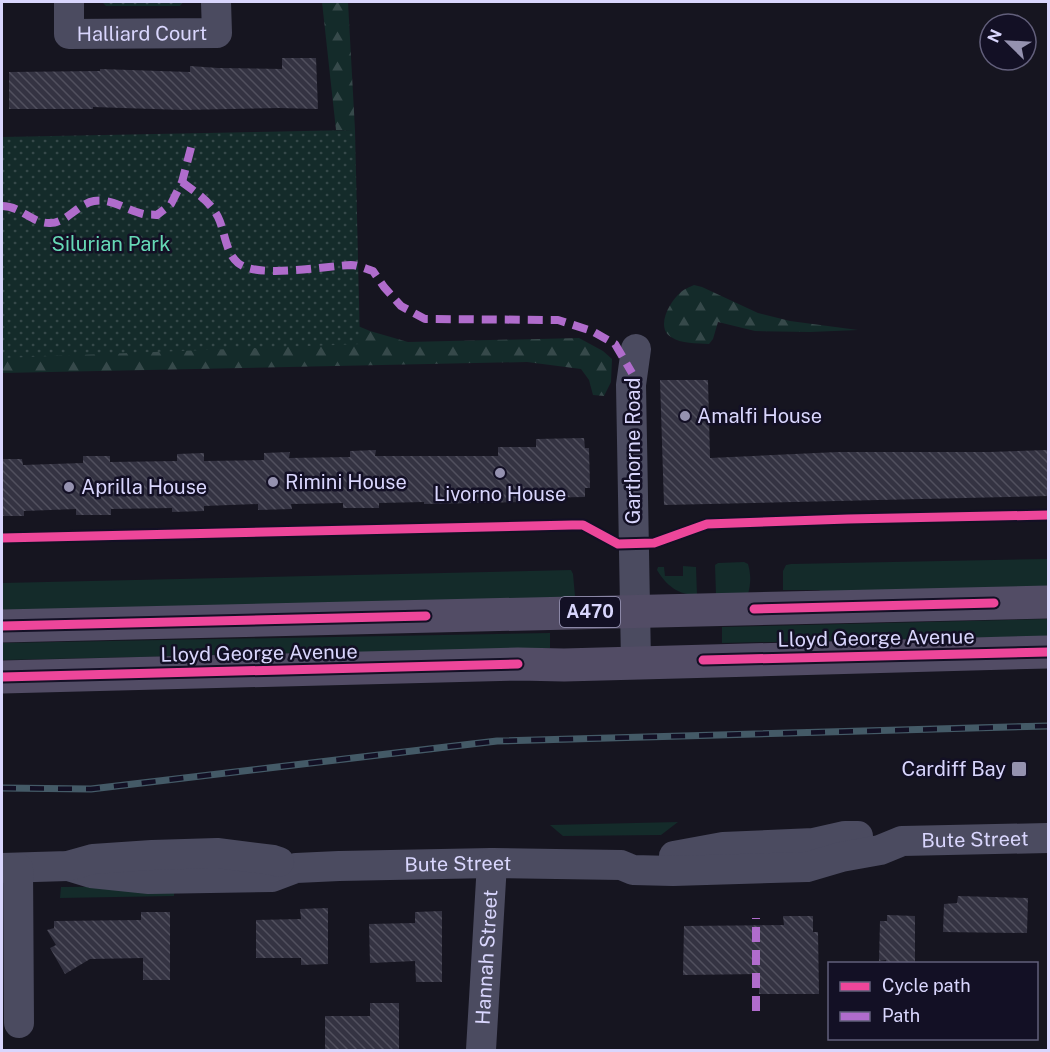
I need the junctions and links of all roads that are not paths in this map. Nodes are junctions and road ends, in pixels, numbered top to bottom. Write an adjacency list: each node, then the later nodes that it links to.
1 (69, 2): 2 (street, Halliard Court)
2 (216, 2)
3 (636, 349): 5 (street, Garthorne Road)
4 (1048, 602): 5 (main road, Lloyd George Avenue / A470)
5 (634, 611): 6 (main road, Lloyd George Avenue / A470); 8 (street, Garthorne Road)
6 (2, 626)
7 (1048, 652): 8 (main road, Lloyd George Avenue)
8 (636, 662): 9 (main road, Lloyd George Avenue)
9 (2, 677)
10 (1048, 838): 11 (street, Bute Street)
11 (492, 863): 12 (street, Bute Street); 14 (street, Hannah Street)
12 (10, 868): 13 (street)
13 (19, 1023)
14 (481, 1050)

